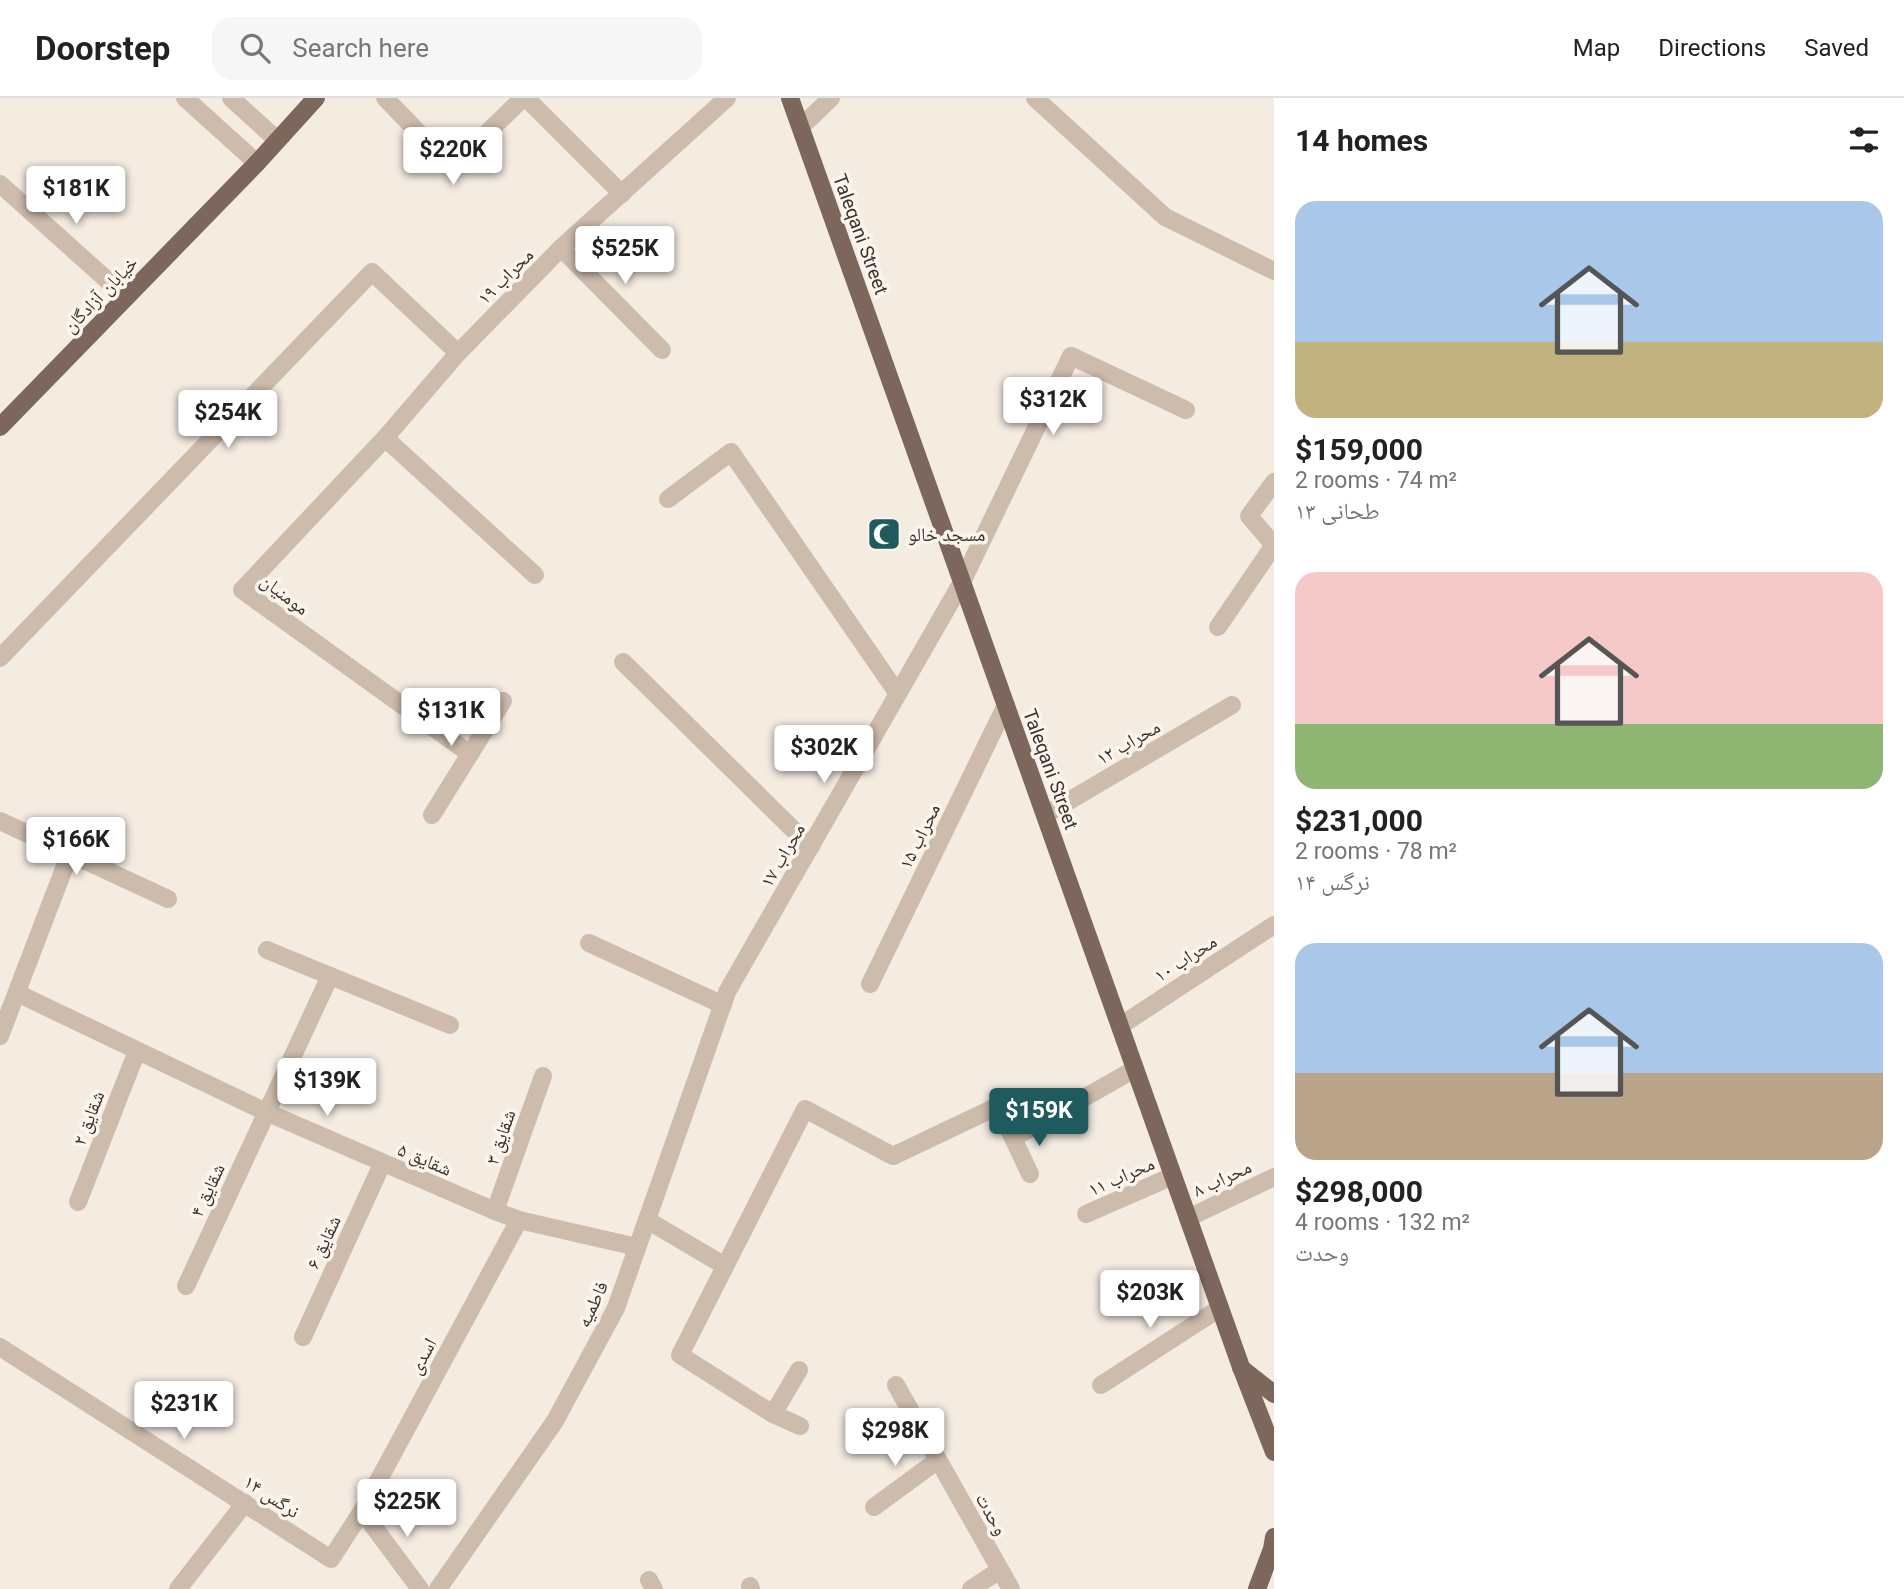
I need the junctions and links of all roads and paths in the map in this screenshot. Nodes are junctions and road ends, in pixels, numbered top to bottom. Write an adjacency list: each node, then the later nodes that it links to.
1 (185, 98): 12 (street)
2 (231, 98): 11 (street)
3 (316, 98): 11 (main road, خیابان آزادگان)
4 (385, 98): 5 (street)
5 (525, 98): 14 (street)
6 (727, 98): 14 (street, محراب ۱۹)
7 (790, 98): 10 (main road, Taleqani Street)
8 (831, 98): 10 (street)
9 (1035, 98): 16 (street)
10 (801, 127): 27 (main road, Taleqani Street)
11 (277, 141): 12 (main road, خیابان آزادگان)
12 (257, 163): 17 (main road, خیابان آزادگان)
13 (0, 184): 17 (street)
14 (622, 194): 15 (street, محراب ۱۹)
15 (561, 248): 18 (street); 19 (street, محراب ۱۹)
16 (1274, 271)
17 (126, 297): 21 (main road, خیابان آزادگان)
18 (662, 351)
19 (458, 353): 22 (street, محراب ۱۹); 29 (street)
20 (1186, 410): 27 (street, محراب ۱۷)
21 (0, 427)
22 (385, 438): 26 (street); 35 (street, مومنیان)
23 (1274, 482): 25 (street)
24 (668, 499): 31 (street)
25 (1274, 545): 28 (street)
26 (535, 575)
27 (962, 582): 31 (street, محراب ۱۷); 33 (main road, Taleqani Street)
28 (1219, 627)
29 (0, 658)
30 (622, 662): 39 (street)
31 (898, 694): 39 (street, محراب ۱۷)
32 (503, 701): 35 (street)
33 (1006, 705): 37 (main road, Taleqani Street); 46 (street, محراب ۱۵)
34 (1232, 705): 37 (street, محراب ۱۲)
35 (470, 754): 36 (street)
36 (432, 815)
37 (1045, 815): 50 (main road, Taleqani Street)
38 (0, 821): 40 (street)
39 (811, 847): 48 (street, محراب ۱۷)
40 (70, 853): 41 (street); 47 (street)
41 (168, 899)
42 (1274, 925): 50 (street, ۱۰ محراب)
43 (589, 943): 48 (street)
44 (267, 950): 45 (street)
45 (330, 976): 49 (street); 55 (street, شقایق ۴)
46 (870, 984)
47 (16, 993): 51 (street); 52 (street, شقایق ۵)
48 (723, 1005): 66 (street, فاطمیه)
49 (450, 1025)
50 (1120, 1026): 53 (main road, Taleqani Street)
51 (0, 1036)
52 (137, 1051): 55 (street, شقایق ۵); 61 (street, شقایق ۲)
53 (1135, 1069): 56 (street); 59 (main road, Taleqani Street)
54 (543, 1076): 62 (street, شقایق ۳)
55 (266, 1112): 57 (street, شقایق ۵); 69 (street, شقایق ۴)
56 (1013, 1138): 58 (street); 68 (street)
57 (382, 1164): 62 (street, شقایق ۵); 71 (street, شقایق ۶)
58 (1031, 1174)
59 (1173, 1176): 63 (street, محراب ۱۱); 64 (main road, Taleqani Street)
60 (1274, 1177): 64 (street, محراب ۸)
61 (78, 1202)
62 (495, 1212): 65 (street, شقایق ۵)
63 (1086, 1214)
64 (1188, 1218): 70 (main road, Taleqani Street)
65 (519, 1220): 67 (street, شقایق ۵); 84 (street, اسدی)
66 (647, 1220): 67 (street, فاطمیه); 68 (street)
67 (638, 1247): 89 (street, فاطمیه)
68 (725, 1266): 78 (street)
69 (186, 1286)
70 (1220, 1308): 73 (main road, Taleqani Street); 76 (street)
71 (303, 1338)
72 (0, 1347): 82 (street, نرگس ۱۴)
73 (1241, 1367): 77 (main road); 80 (main road, Taleqani Street)
74 (799, 1370): 78 (street)
75 (896, 1385): 81 (street, وحدت)
76 (1101, 1385)
77 (1274, 1394)
78 (773, 1414): 79 (street)
79 (800, 1426)
80 (1274, 1452)
81 (938, 1460): 83 (street); 86 (street, وحدت)
82 (246, 1503): 84 (street, نرگس ۱۴); 87 (street)
83 (874, 1507)
84 (362, 1511): 88 (street)
85 (1274, 1537): 92 (main road)
86 (1000, 1570): 90 (street); 91 (street, وحدت)
87 (178, 1589)
88 (421, 1589)
89 (438, 1589)
90 (971, 1589)
91 (1011, 1589)
92 (1257, 1589)

